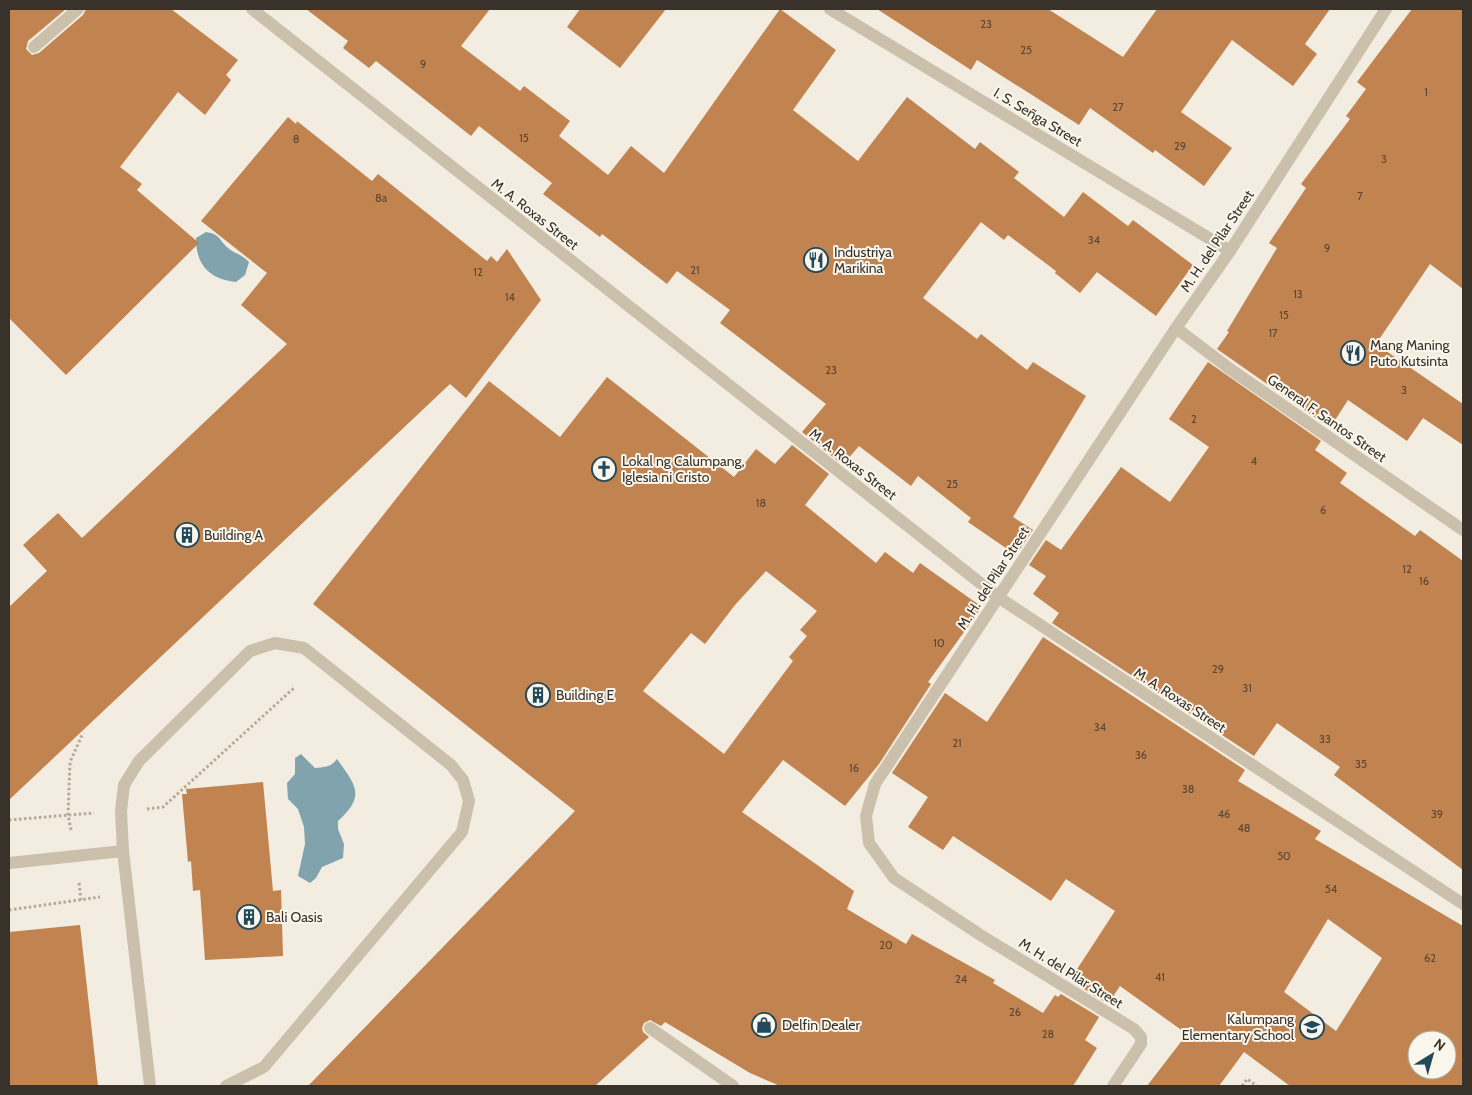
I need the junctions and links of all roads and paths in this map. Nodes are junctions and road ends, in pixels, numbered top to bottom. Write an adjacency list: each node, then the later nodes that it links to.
1 (78, 9): 5 (street)
2 (252, 9): 9 (street, M. A. Roxas Street)
3 (830, 9): 6 (street, I. S. Señga Street)
4 (1386, 9): 6 (street, M. H. del Pilar Street)
5 (34, 47)
6 (1230, 251): 7 (street, M. H. del Pilar Street)
7 (1176, 328): 8 (street, General F. Santos Street); 9 (street, M. H. del Pilar Street)
8 (1463, 530)
9 (998, 597): 18 (street, M. A. Roxas Street); 24 (street, M. H. del Pilar Street)
10 (295, 687): 12 (path)
11 (83, 733): 13 (path)
12 (121, 811): 13 (path); 15 (street); 22 (street)
13 (68, 815): 14 (path)
14 (9, 820)
15 (123, 851): 16 (street); 17 (street)
16 (9, 863)
17 (128, 893): 19 (path); 21 (street)
18 (1463, 904)
19 (9, 910)
20 (650, 1028): 23 (street)
21 (150, 1086)
22 (226, 1086)
23 (733, 1086)
24 (1113, 1086)
25 (1242, 1086): 26 (path)
26 (1257, 1086)

